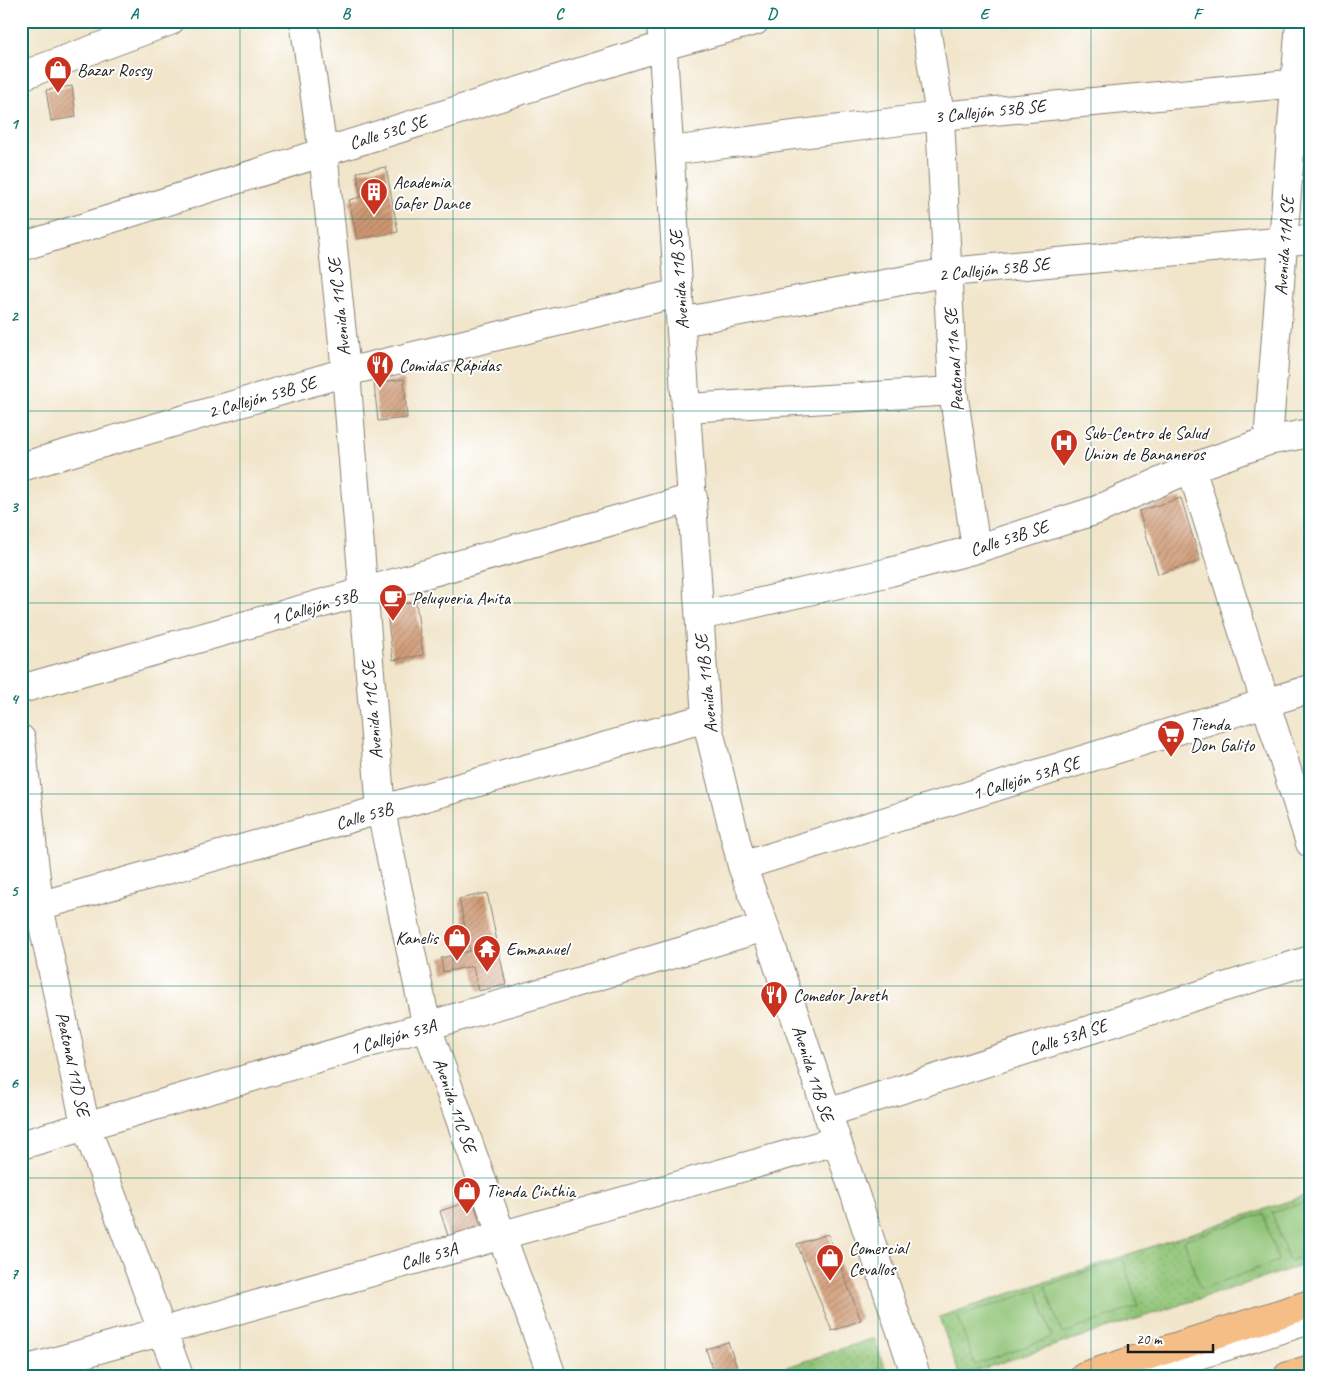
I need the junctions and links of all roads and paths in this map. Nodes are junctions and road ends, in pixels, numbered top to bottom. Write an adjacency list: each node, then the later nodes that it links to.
1 (170, 21): 7 (street)
2 (304, 21): 11 (street, Avenida 11C SE)
3 (755, 21): 6 (street, Calle 53C SE)
4 (925, 21): 9 (street, Peatonal 11a SE)
5 (1300, 21): 8 (street, Avenida 11A SE)
6 (662, 34): 10 (street, Avenida 11B SE); 11 (street, Calle 53C SE)
7 (21, 76)
8 (1302, 82): 9 (street, 3 Callejón 53B SE); 12 (street, Avenida 11A SE)
9 (940, 116): 10 (street, 3 Callejón 53B SE); 14 (street, Peatonal 11a SE)
10 (671, 151): 15 (street, Avenida 11B SE)
11 (323, 152): 13 (street, Calle 53C SE); 17 (street, Avenida 11C SE)
12 (1297, 241): 14 (street, 2 Callejón 53B SE); 21 (street, Avenida 11A SE)
13 (21, 247)
14 (949, 272): 16 (street, 2 Callejón 53B SE); 18 (street, Peatonal 11a SE)
15 (679, 292): 16 (street, Avenida 11B SE); 17 (street, 2 Callejón 53B SE)
16 (682, 322): 19 (street, Avenida 11B SE)
17 (346, 372): 22 (street, 2 Callejón 53B SE); 26 (street, Avenida 11C SE)
18 (953, 391): 19 (street); 25 (street, Peatonal 11a SE)
19 (687, 408): 24 (street, Avenida 11B SE)
20 (1310, 433): 21 (street, Calle 53B SE)
21 (1268, 441): 23 (street, Calle 53B SE)
22 (21, 466)
23 (1191, 468): 25 (street, Calle 53B SE); 30 (street)
24 (693, 498): 26 (street, 1 Callejón 53B); 27 (street, Avenida 11B SE)
25 (976, 549): 27 (street, Calle 53B SE)
26 (362, 594): 28 (street, 1 Callejón 53B); 33 (street, Avenida 11C SE)
27 (700, 616): 31 (street, Avenida 11B SE)
28 (21, 689)
29 (1310, 689): 30 (street, 1 Callejón 53A SE)
30 (1265, 703): 34 (street); 35 (street, 1 Callejón 53A SE)
31 (706, 718): 33 (street, Calle 53B); 35 (street, Avenida 11B SE)
32 (21, 739): 36 (street, Peatonal 11D SE)
33 (381, 811): 36 (street, Calle 53B); 39 (street, Avenida 11C SE)
34 (1310, 843)
35 (742, 866): 37 (street, Avenida 11B SE)
36 (30, 909): 41 (street, Peatonal 11D SE)
37 (765, 927): 39 (street, 1 Callejón 53A); 40 (street, Avenida 11B SE)
38 (1310, 960): 40 (street, Calle 53A SE)
39 (428, 1027): 41 (street, 1 Callejón 53A); 44 (street, Avenida 11C SE)
40 (827, 1113): 42 (street, Avenida 11B SE)
41 (85, 1124): 43 (street, 1 Callejón 53A); 47 (street, Peatonal 11D SE)
42 (836, 1141): 44 (street, Calle 53A); 52 (street, Avenida 11B SE)
43 (21, 1145)
44 (501, 1235): 47 (street, Calle 53A); 51 (street, Avenida 11C SE)
45 (1310, 1304): 53 (main road)
46 (1310, 1320): 54 (street)
47 (162, 1332): 49 (street, Calle 53A); 50 (street, Peatonal 11D SE)
48 (1310, 1369): 55 (main road)
49 (21, 1371)
50 (178, 1376)
51 (552, 1376)
52 (916, 1376)
53 (1084, 1376)
54 (1131, 1376)
55 (1288, 1376)

